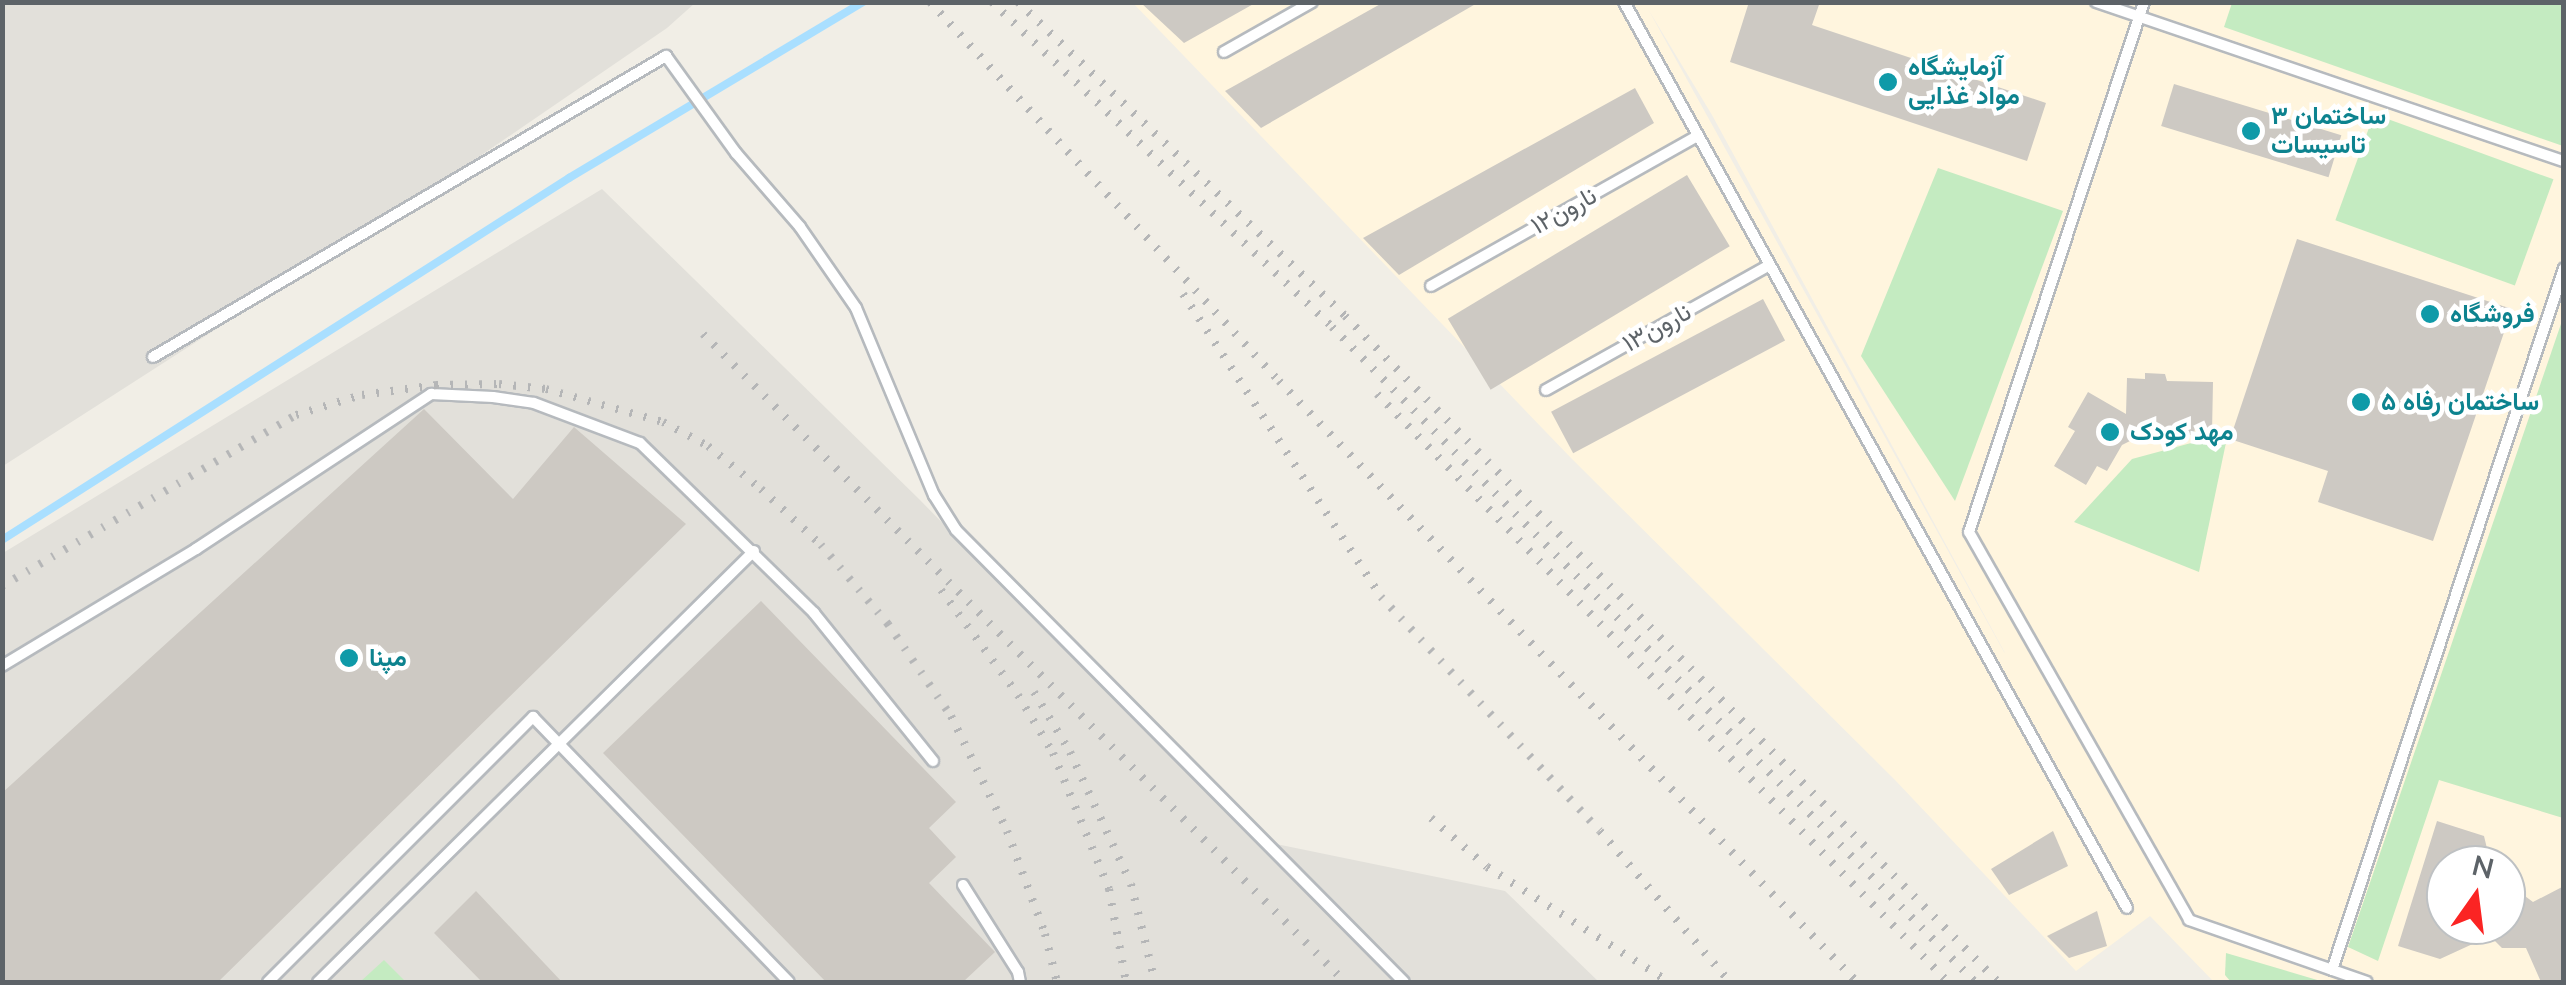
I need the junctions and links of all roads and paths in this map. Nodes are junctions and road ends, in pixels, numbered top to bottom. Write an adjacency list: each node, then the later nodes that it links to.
1 (1312, 2): 6 (lane)
2 (1624, 2): 7 (lane)
3 (2096, 2): 5 (lane)
4 (2144, 2): 5 (lane)
5 (2140, 18): 8 (lane); 20 (lane)
6 (1224, 52)
7 (1697, 136): 9 (lane); 11 (lane, نارون۱۲)
8 (2564, 161)
9 (1768, 266): 13 (lane, نارون۱۳); 19 (lane)
10 (2564, 268): 20 (lane)
11 (1431, 286)
12 (153, 357): 25 (lane)
13 (1546, 390)
14 (754, 551): 15 (lane); 16 (lane); 17 (lane)
15 (2, 666)
16 (558, 743): 21 (lane); 22 (lane); 23 (lane)
17 (933, 761)
18 (963, 885): 24 (lane)
19 (2127, 908)
20 (2332, 970): 26 (lane)
21 (268, 982)
22 (318, 982)
23 (789, 982)
24 (1020, 982)
25 (1404, 982)
26 (2366, 982)

